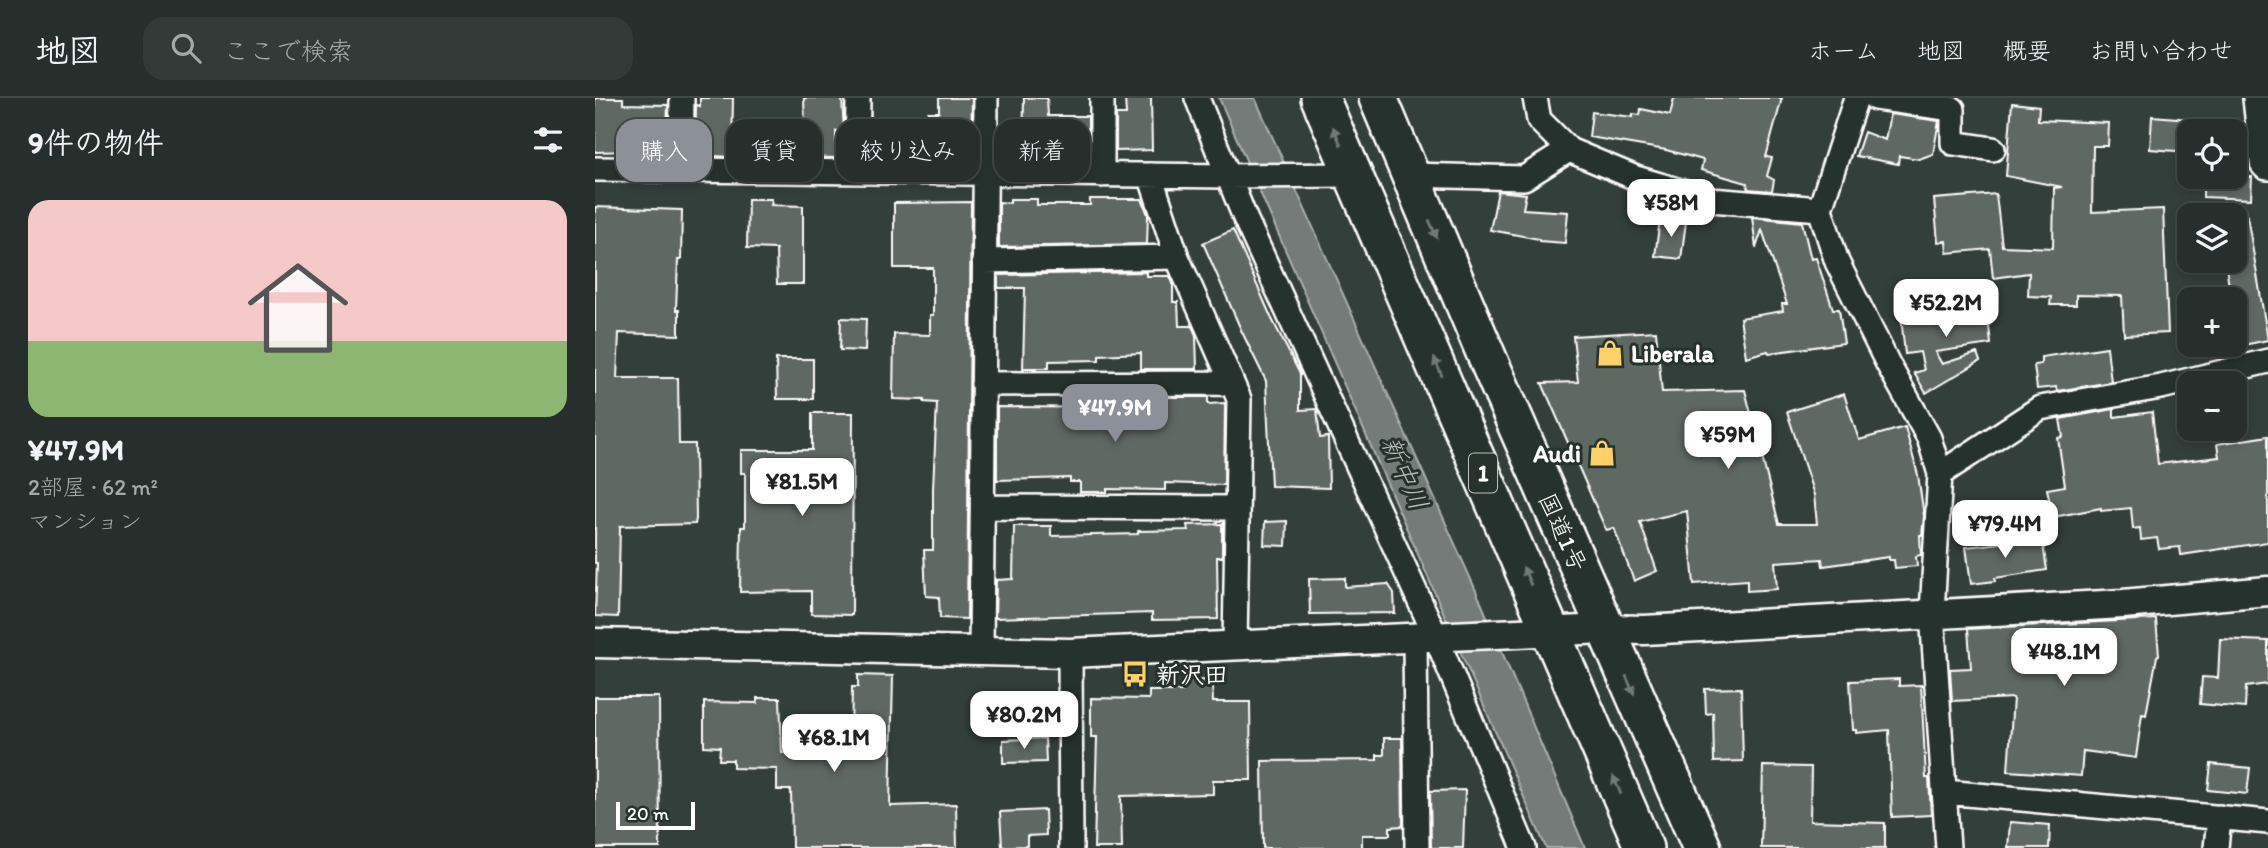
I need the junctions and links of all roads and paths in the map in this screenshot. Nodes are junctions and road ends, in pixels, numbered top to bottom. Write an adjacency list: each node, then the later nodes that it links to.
1 (682, 98): 12 (street)
2 (858, 98): 13 (street)
3 (986, 98): 22 (street)
4 (1102, 98): 23 (street)
5 (1197, 98): 27 (street)
6 (1320, 98): 25 (highway, 国道1号 / 1, one-way to 6)
7 (1378, 98): 26 (highway, 国道1号 / 1)
8 (1535, 98): 15 (street)
9 (1856, 98): 28 (street)
10 (1875, 98): 14 (street)
11 (2260, 98): 16 (main road)
12 (682, 119)
13 (858, 119)
14 (1993, 149)
15 (1569, 150): 26 (street); 28 (street)
16 (2268, 162)
17 (595, 169): 18 (street)
18 (616, 169)
19 (712, 170): 20 (street)
20 (836, 172)
21 (980, 173): 22 (street)
22 (985, 173): 23 (street); 30 (street)
23 (1102, 175): 24 (street)
24 (1150, 175): 27 (street); 29 (street)
25 (1354, 175): 27 (street); 40 (highway, 国道1号 / 1, one-way to 25)
26 (1410, 175): 39 (highway, 国道1号 / 1, one-way to 39)
27 (1232, 176): 41 (street)
28 (1820, 209): 34 (street)
29 (1177, 257): 30 (street); 32 (street)
30 (985, 261): 33 (street)
31 (2268, 361): 34 (street)
32 (1232, 383): 33 (street); 36 (street)
33 (983, 384): 35 (street)
34 (1940, 474): 38 (street)
35 (982, 507): 36 (street); 44 (street)
36 (1237, 508): 43 (street)
37 (2268, 591): 38 (street)
38 (1932, 613): 39 (street); 46 (street)
39 (1606, 629): 40 (street); 53 (highway, 国道1号 / 1, one-way to 53)
40 (1537, 633): 41 (street); 52 (highway, 国道1号 / 1, one-way to 40)
41 (1426, 638): 43 (street); 50 (street); 51 (street)
42 (595, 643): 44 (street)
43 (1235, 646): 45 (street)
44 (981, 651): 45 (street)
45 (1070, 653): 49 (street)
46 (1945, 792): 47 (street); 54 (street)
47 (2219, 817): 48 (street); 55 (street)
48 (2268, 822)
49 (1071, 848)
50 (1417, 848)
51 (1524, 848)
52 (1644, 848)
53 (1702, 848)
54 (1948, 848)
55 (2216, 848)

